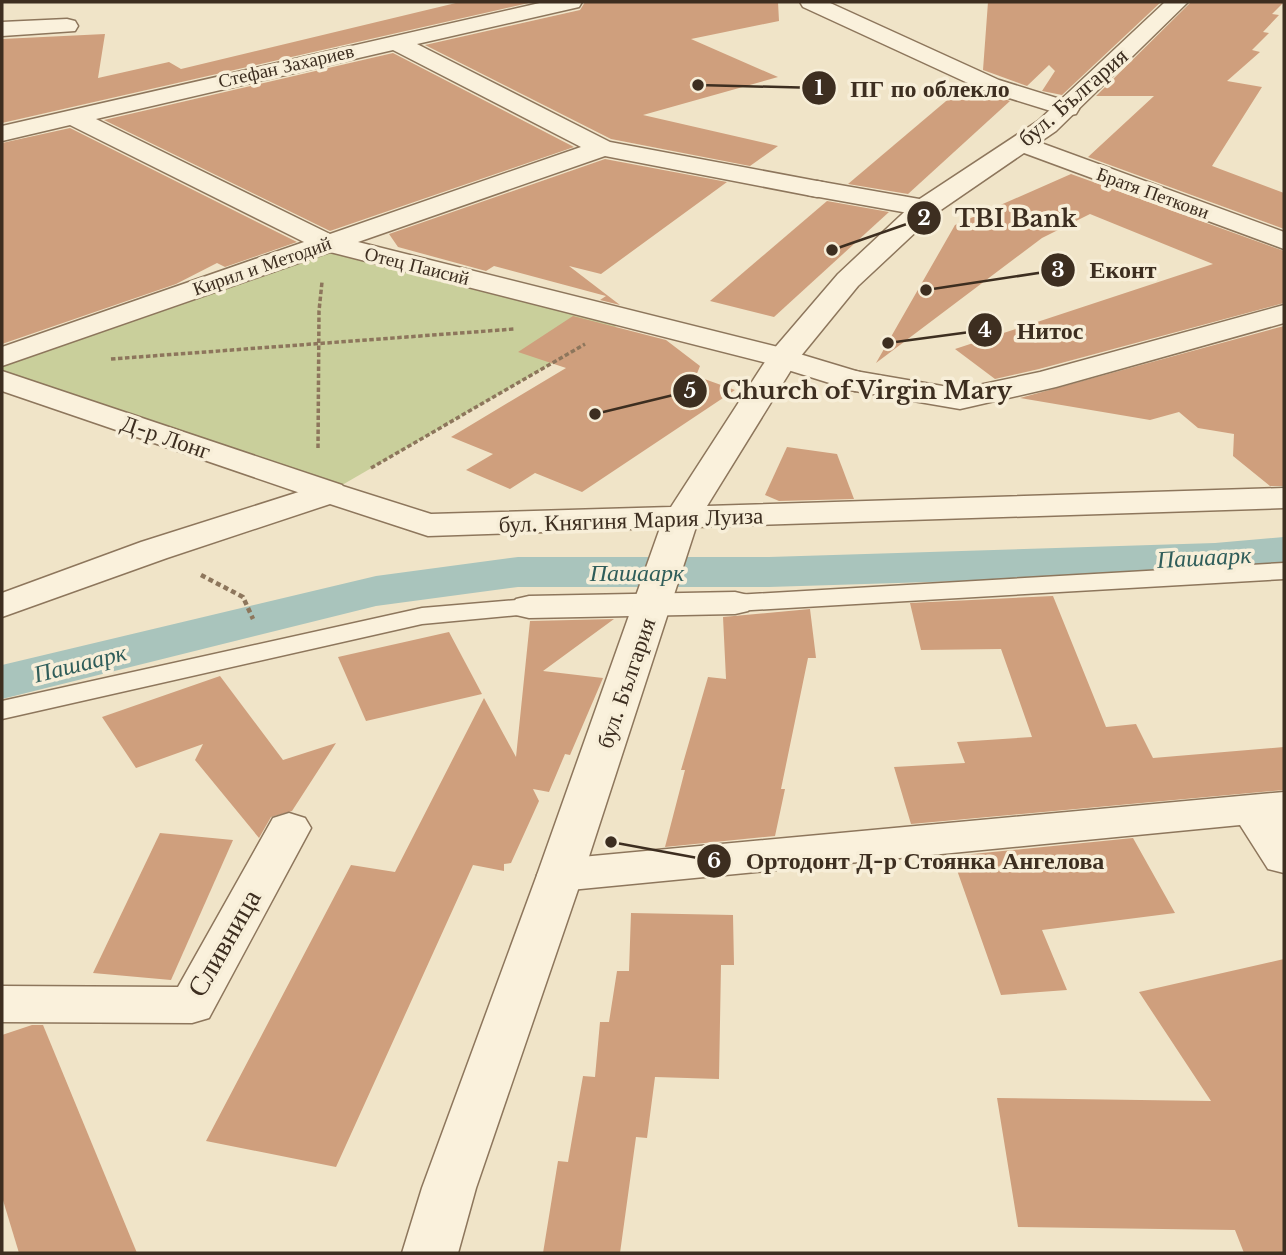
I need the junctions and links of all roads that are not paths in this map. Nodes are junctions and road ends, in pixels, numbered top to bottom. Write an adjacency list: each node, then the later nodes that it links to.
1 (505, 2): 5 (street)
2 (571, 2): 5 (street, Стефан Захариев)
3 (811, 2): 9 (street)
4 (1177, 2): 9 (street, бул. България)
5 (543, 7): 8 (street, Стефан Захариев)
6 (67, 26): 7 (street)
7 (2, 29)
8 (393, 41): 10 (street, Стефан Захариев); 13 (street)
9 (1067, 109): 12 (street, бул. България)
10 (72, 116): 11 (street, Стефан Захариев); 16 (street, Отец Паисий)
11 (2, 133)
12 (1022, 144): 14 (street, бул. България); 15 (street, Братя Петкови)
13 (603, 148): 14 (street); 16 (street, Кирил и Методий)
14 (925, 208): 19 (street, бул. България)
15 (1284, 241)
16 (327, 243): 18 (street, Кирил и Методий); 19 (street, Отец Паисий)
17 (1284, 314): 19 (street, Отец Паисий)
18 (2, 357)
19 (783, 358): 23 (street, бул. България)
20 (2, 381): 21 (street, Д-р Лонг)
21 (330, 492): 23 (street, бул. Княгиня Мария Луиза); 27 (street)
22 (1284, 498): 23 (street, бул. Княгиня Мария Луиза)
23 (678, 528): 25 (street, бул. България)
24 (1284, 571): 26 (lane)
25 (656, 596): 26 (street); 28 (street); 33 (street, бул. България)
26 (735, 603)
27 (2, 606)
28 (529, 607): 29 (lane)
29 (2, 710)
30 (1268, 808): 32 (street); 33 (street)
31 (289, 828): 34 (street, Сливница)
32 (1284, 858)
33 (560, 875): 35 (street, бул. България)
34 (2, 1004)
35 (430, 1253)

